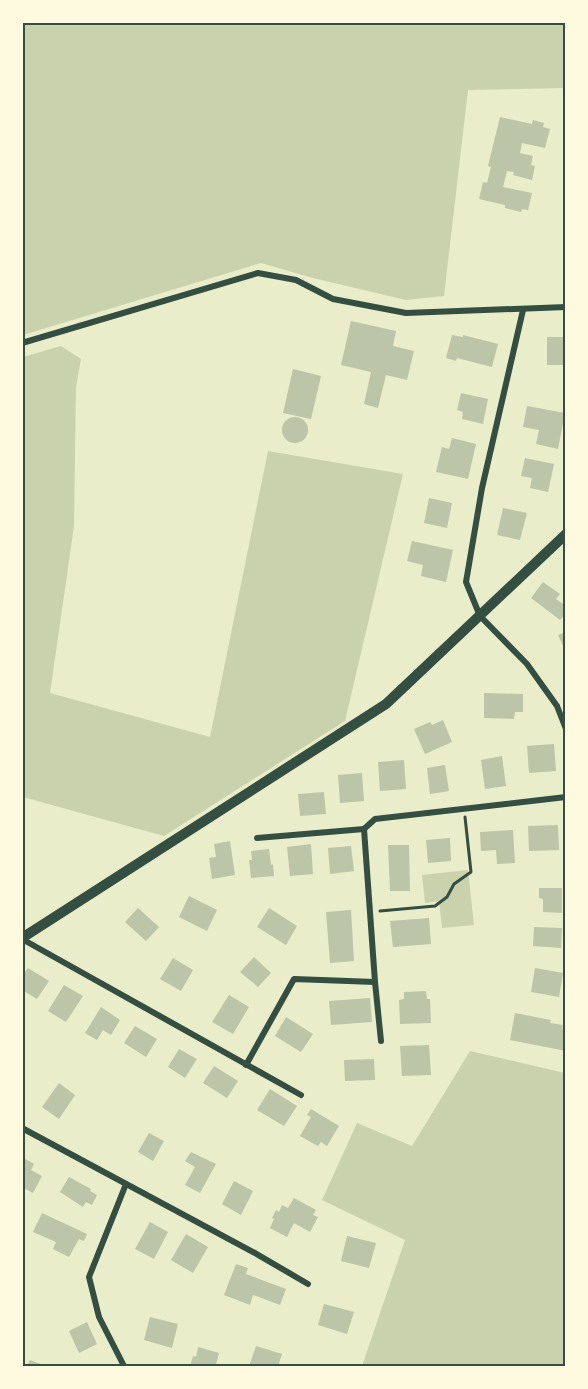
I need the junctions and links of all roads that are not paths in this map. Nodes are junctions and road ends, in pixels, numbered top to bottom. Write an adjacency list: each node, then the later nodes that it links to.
1 (566, 307): 2 (street)
2 (523, 310): 3 (street); 5 (street)
3 (22, 343)
4 (566, 534): 5 (street)
5 (480, 616): 6 (street); 10 (street)
6 (566, 729)
7 (566, 797): 8 (street)
8 (364, 829): 9 (street); 11 (street)
9 (257, 838)
10 (22, 938): 13 (street)
11 (375, 982): 12 (street); 13 (street)
12 (381, 1041)
13 (246, 1065): 14 (street)
14 (301, 1095)
15 (22, 1128): 16 (street)
16 (126, 1184): 17 (street); 18 (street)
17 (308, 1284)
18 (120, 1365)

